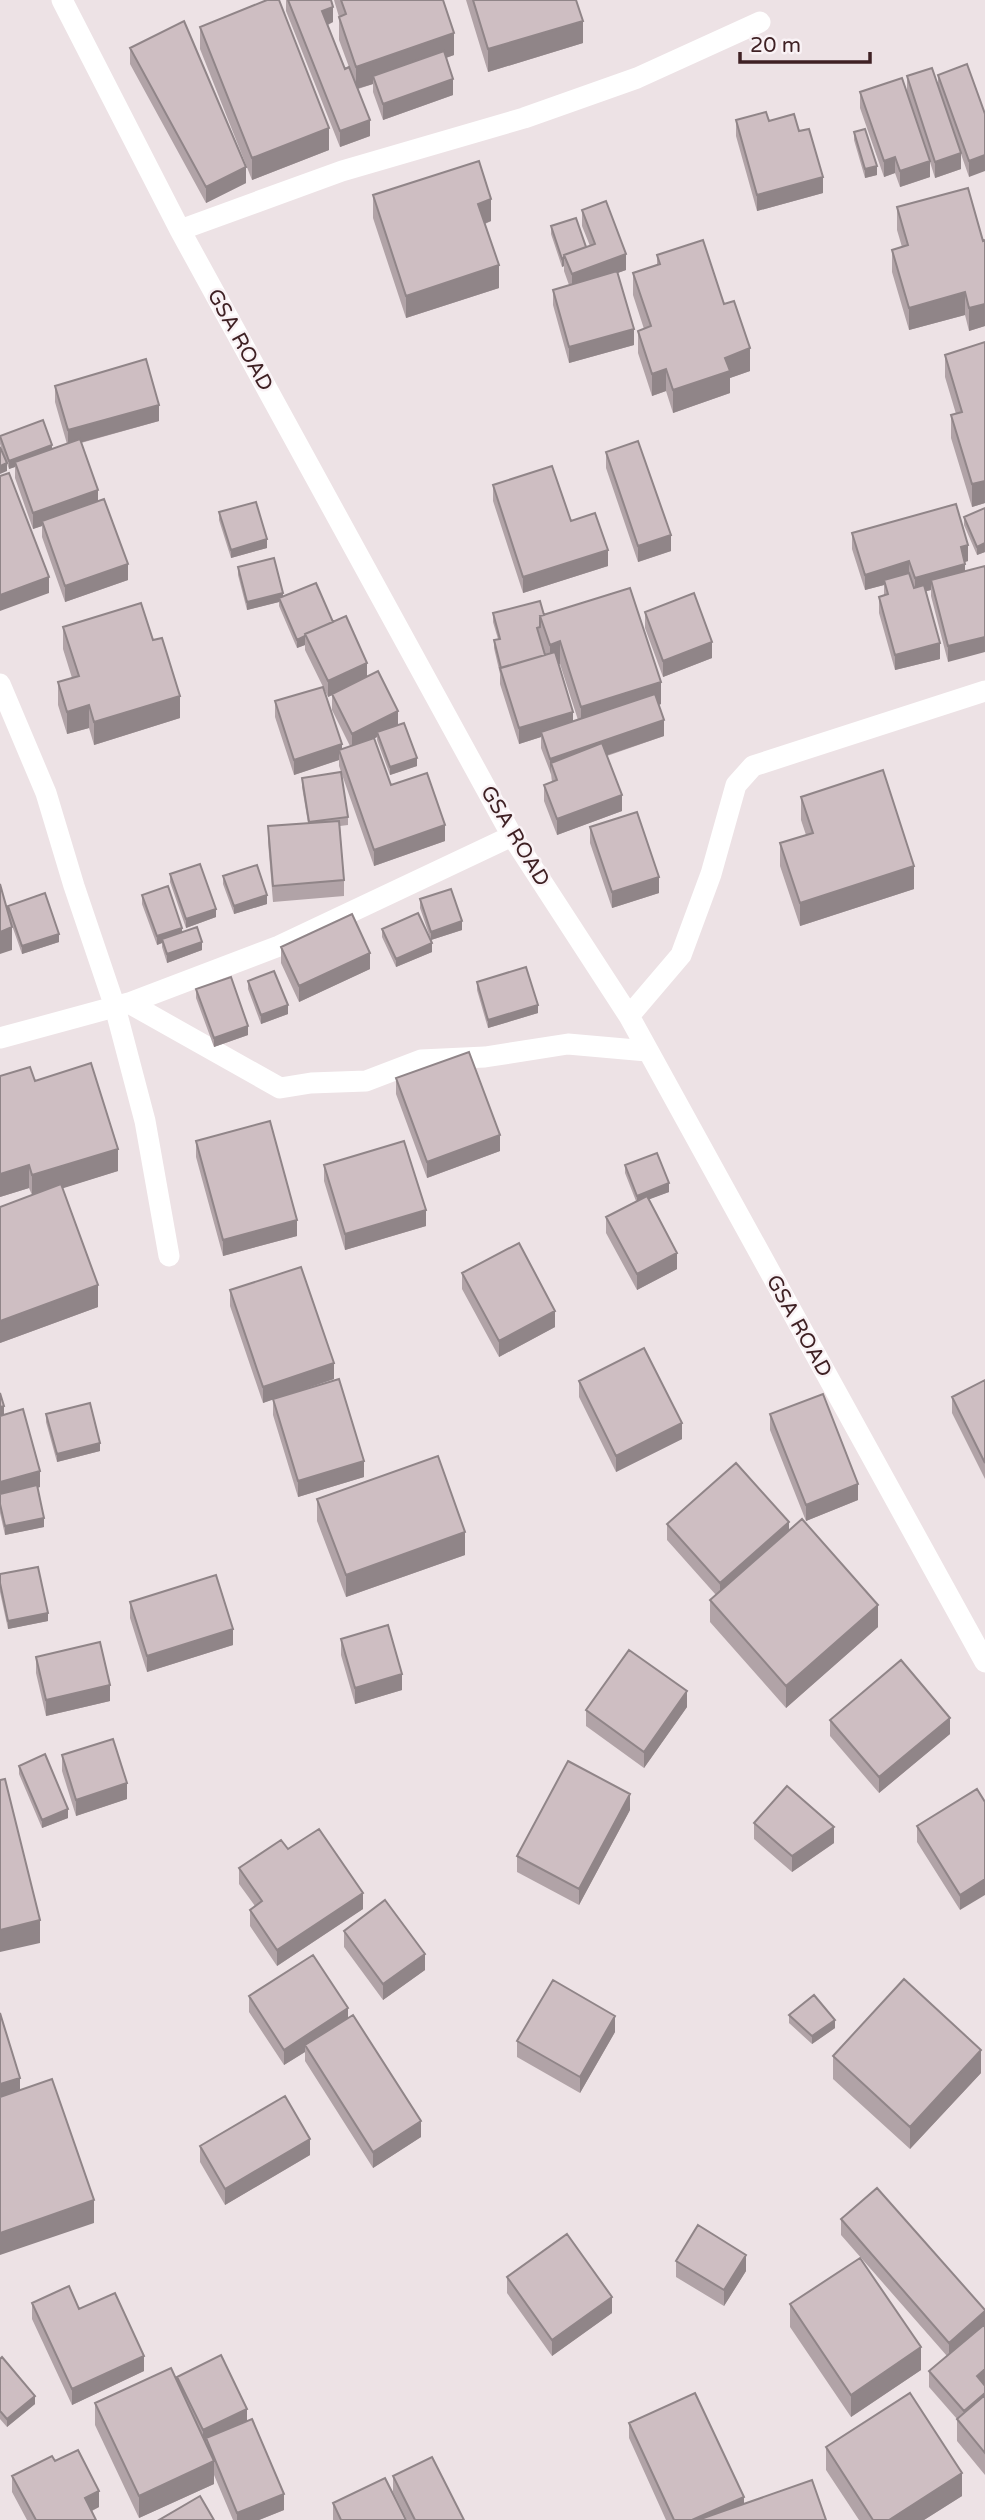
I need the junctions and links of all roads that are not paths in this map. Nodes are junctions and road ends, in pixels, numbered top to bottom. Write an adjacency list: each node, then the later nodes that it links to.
1 (62, 0): 3 (street, GSA ROAD)
2 (760, 22): 3 (street)
3 (180, 230): 6 (street, GSA ROAD)
4 (0, 684): 7 (street)
5 (985, 691): 8 (street)
6 (512, 836): 7 (street); 8 (street, GSA ROAD)
7 (122, 1005): 9 (street); 10 (street); 11 (street)
8 (629, 1016): 10 (street, GSA ROAD)
9 (0, 1038)
10 (647, 1051): 12 (street, GSA ROAD)
11 (169, 1256)
12 (985, 1662)

